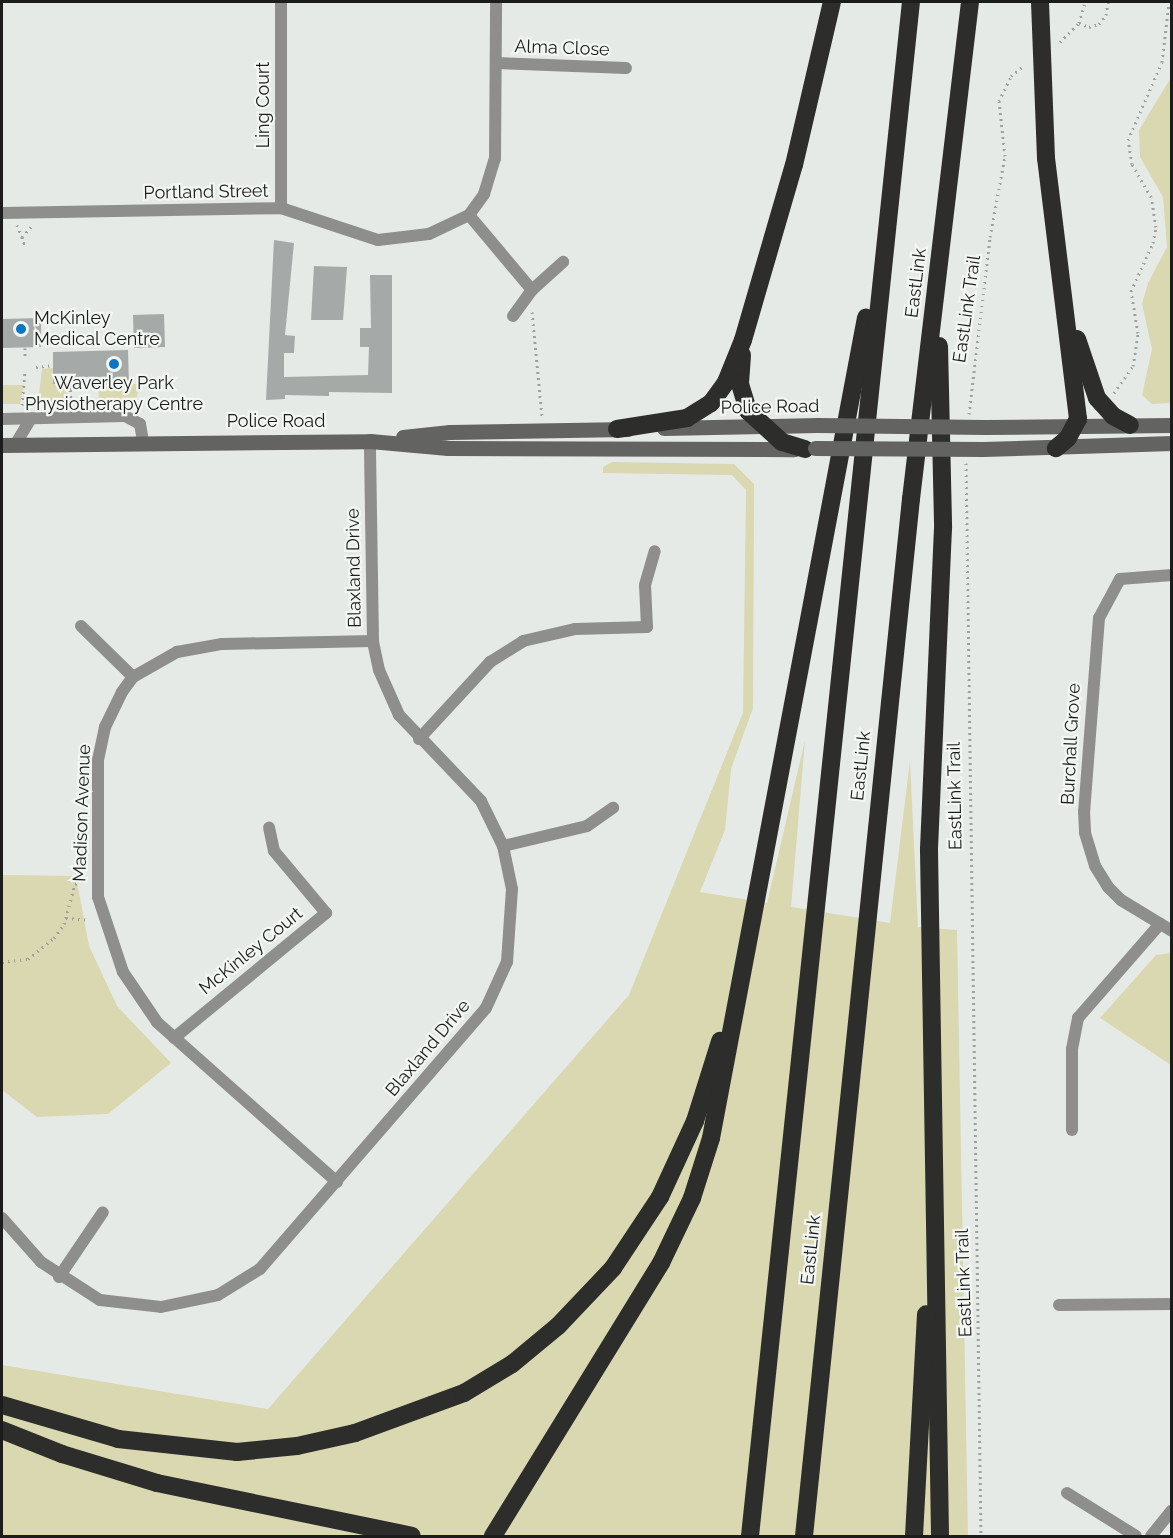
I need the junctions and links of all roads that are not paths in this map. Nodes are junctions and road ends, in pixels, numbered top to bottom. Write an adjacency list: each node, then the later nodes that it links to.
1 (281, 2): 10 (street, Ling Court)
2 (496, 2): 7 (street)
3 (832, 2): 18 (highway)
4 (911, 2): 9 (highway, EastLink)
5 (970, 2): 14 (highway, EastLink)
6 (1040, 2): 16 (highway)
7 (496, 63): 8 (street, Alma Close); 12 (street)
8 (626, 68)
9 (897, 124): 43 (highway); 59 (highway, EastLink)
10 (280, 208): 11 (street, Portland Street); 12 (street, Portland Street)
11 (2, 213)
12 (469, 216): 15 (street)
13 (563, 262): 15 (street)
14 (939, 275): 45 (highway); 60 (highway, EastLink)
15 (531, 290): 17 (street)
16 (1066, 302): 21 (highway); 23 (highway)
17 (513, 316)
18 (743, 340): 24 (highway); 25 (highway)
19 (31, 418): 20 (street); 26 (street); 29 (street)
20 (2, 419)
21 (1130, 425): 22 (main road, Police Road); 23 (main road, Police Road)
22 (1172, 425)
23 (1076, 426): 24 (main road, Police Road, bridge); 31 (highway)
24 (763, 427): 25 (main road, Police Road); 30 (highway)
25 (617, 429): 27 (main road, Police Road)
26 (143, 441): 27 (main road, Police Road); 29 (main road, Police Road)
27 (370, 441): 30 (main road, Police Road); 35 (street, Blaxland Drive)
28 (1172, 443): 31 (main road, Police Road)
29 (8, 445)
30 (810, 448): 31 (main road, Police Road, bridge)
31 (1056, 448)
32 (655, 551): 37 (street)
33 (1172, 575): 41 (street, Burchall Grove)
34 (81, 626): 36 (street)
35 (373, 641): 36 (street, Madison Avenue); 37 (street, Blaxland Drive)
36 (134, 677): 44 (street, Madison Avenue)
37 (419, 739): 40 (street, Blaxland Drive)
38 (613, 808): 40 (street)
39 (269, 828): 44 (street, McKinley Court)
40 (503, 846): 47 (street, Blaxland Drive)
41 (1160, 924): 42 (street, Burchall Grove); 46 (street)
42 (1172, 931)
43 (748, 953): 53 (highway); 58 (highway)
44 (174, 1038): 47 (street, Madison Avenue)
45 (933, 1112): 61 (highway); 62 (highway)
46 (1072, 1130)
47 (337, 1182): 50 (street, Blaxland Drive)
48 (103, 1212): 50 (street)
49 (2, 1218): 50 (street, Blaxland Drive)
50 (59, 1277)
51 (1172, 1304): 52 (street)
52 (1059, 1305)
53 (2, 1405)
54 (2, 1430): 57 (highway)
55 (1067, 1493): 63 (street)
56 (1172, 1510): 64 (street)
57 (412, 1536)
58 (493, 1536)
59 (750, 1536)
60 (804, 1536)
61 (914, 1536)
62 (940, 1536)
63 (1136, 1536)
64 (1151, 1536)

